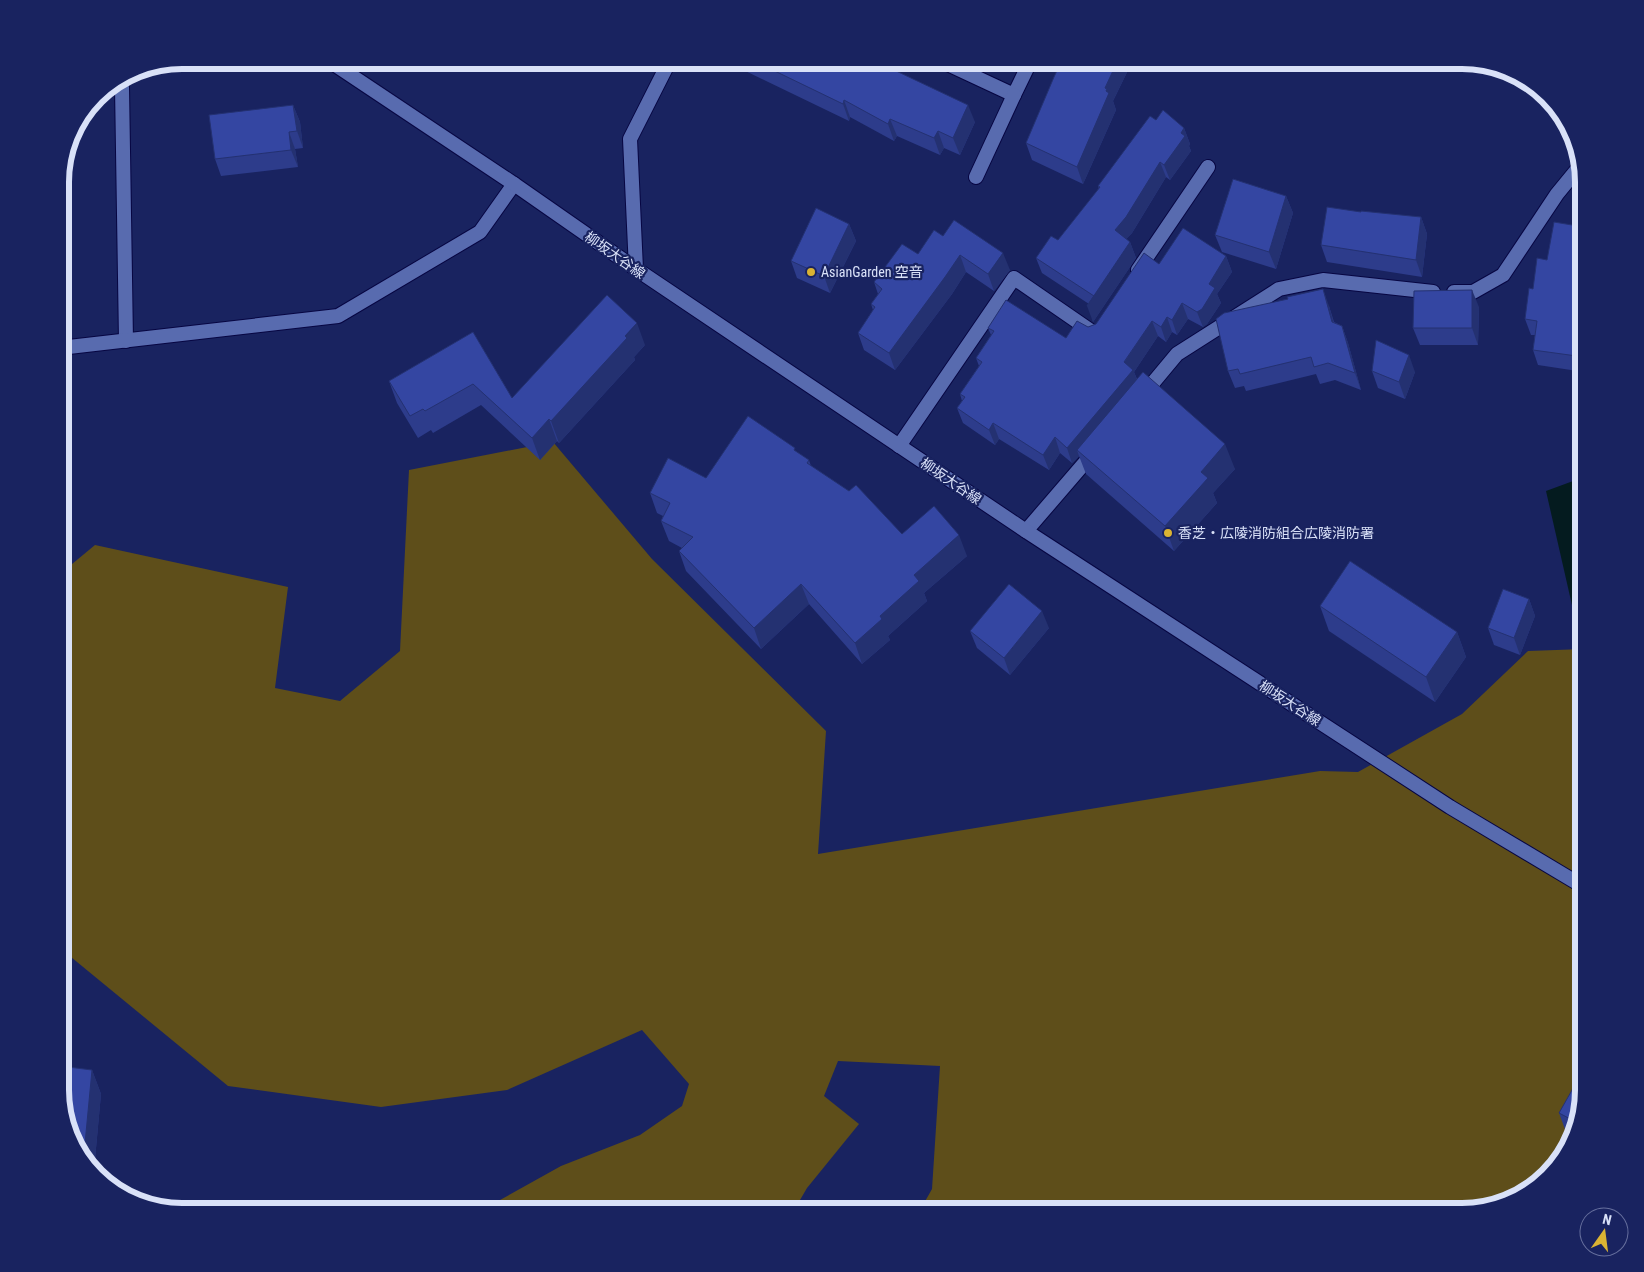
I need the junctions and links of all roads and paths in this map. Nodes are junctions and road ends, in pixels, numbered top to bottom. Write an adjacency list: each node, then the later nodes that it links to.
1 (342, 69): 10 (street, 柳坂大谷線)
2 (665, 69): 11 (street)
3 (958, 69): 6 (street)
4 (1027, 69): 6 (street)
5 (122, 87): 14 (street)
6 (1014, 95): 9 (street)
7 (1208, 167): 12 (street)
8 (1574, 173): 16 (street)
9 (976, 178)
10 (514, 184): 11 (street, 柳坂大谷線); 14 (street)
11 (636, 269): 18 (street, 柳坂大谷線)
12 (1132, 278)
13 (1100, 326): 18 (street)
14 (126, 340): 15 (street)
15 (69, 347)
16 (1133, 406)
17 (1102, 443): 19 (street)
18 (900, 446): 19 (street, 柳坂大谷線)
19 (1026, 531): 20 (street, 柳坂大谷線)
20 (1575, 881)

